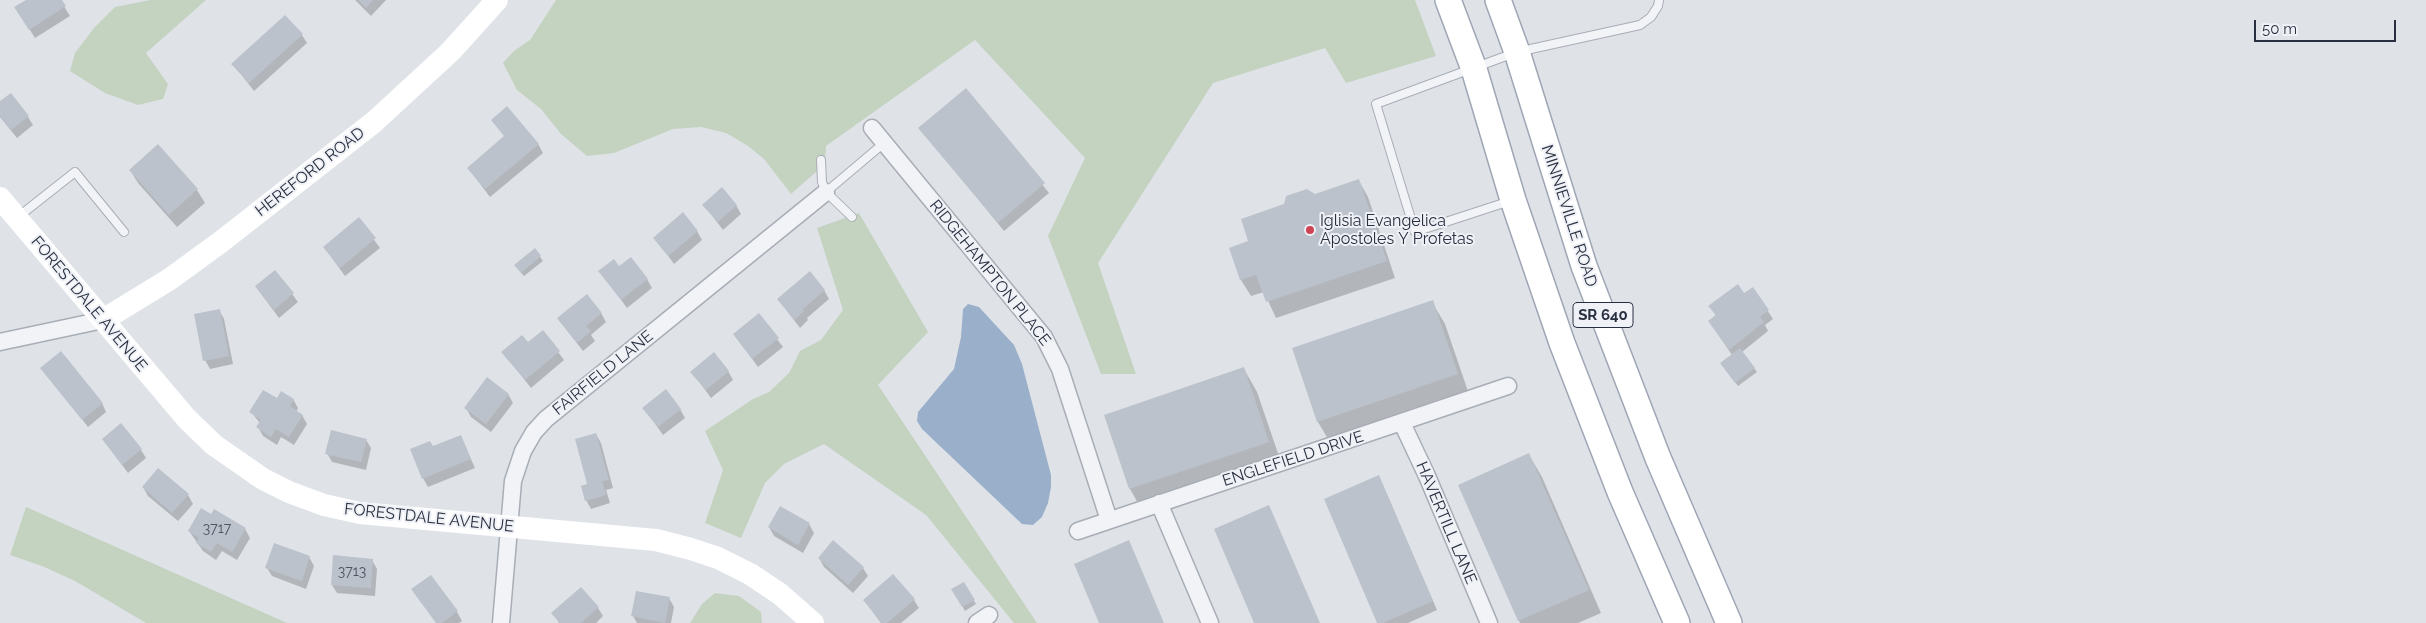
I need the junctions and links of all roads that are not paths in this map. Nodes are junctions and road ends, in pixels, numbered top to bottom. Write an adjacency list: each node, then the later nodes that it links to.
1 (497, 0): 16 (street, HEREFORD ROAD)
2 (1448, 0): 6 (main road, SR 640)
3 (1498, 0): 5 (main road, MINNIEVILLE ROAD / SR 640)
4 (1659, 0): 5 (lane)
5 (1517, 52): 6 (lane); 29 (main road, MINNIEVILLE ROAD / SR 640)
6 (1474, 69): 12 (main road, SR 640); 12 (lane)
7 (872, 128): 8 (street, RIDGEHAMPTON PLACE)
8 (884, 143): 10 (lane); 21 (street, RIDGEHAMPTON PLACE)
9 (821, 160): 10 (lane)
10 (826, 192): 13 (lane); 22 (street, FAIRFIELD LANE)
11 (0, 198): 14 (street, FORESTDALE AVENUE)
12 (1513, 200): 28 (main road, SR 640)
13 (852, 217)
14 (16, 219): 15 (lane); 16 (street, FORESTDALE AVENUE)
15 (124, 232)
16 (103, 320): 17 (street); 22 (street, FORESTDALE AVENUE)
17 (0, 342)
18 (1508, 386): 19 (street, ENGLEFIELD DRIVE)
19 (1402, 423): 20 (street, ENGLEFIELD DRIVE); 27 (street, HAVERTILL LANE)
20 (1159, 503): 21 (street, ENGLEFIELD DRIVE); 26 (street)
21 (1109, 520): 23 (street, ENGLEFIELD DRIVE)
22 (509, 527): 24 (street, FAIRFIELD LANE); 25 (street, FORESTDALE AVENUE)
23 (1078, 531)
24 (501, 623)
25 (813, 623)
26 (1210, 623)
27 (1490, 623)
28 (1677, 623)
29 (1729, 623)

